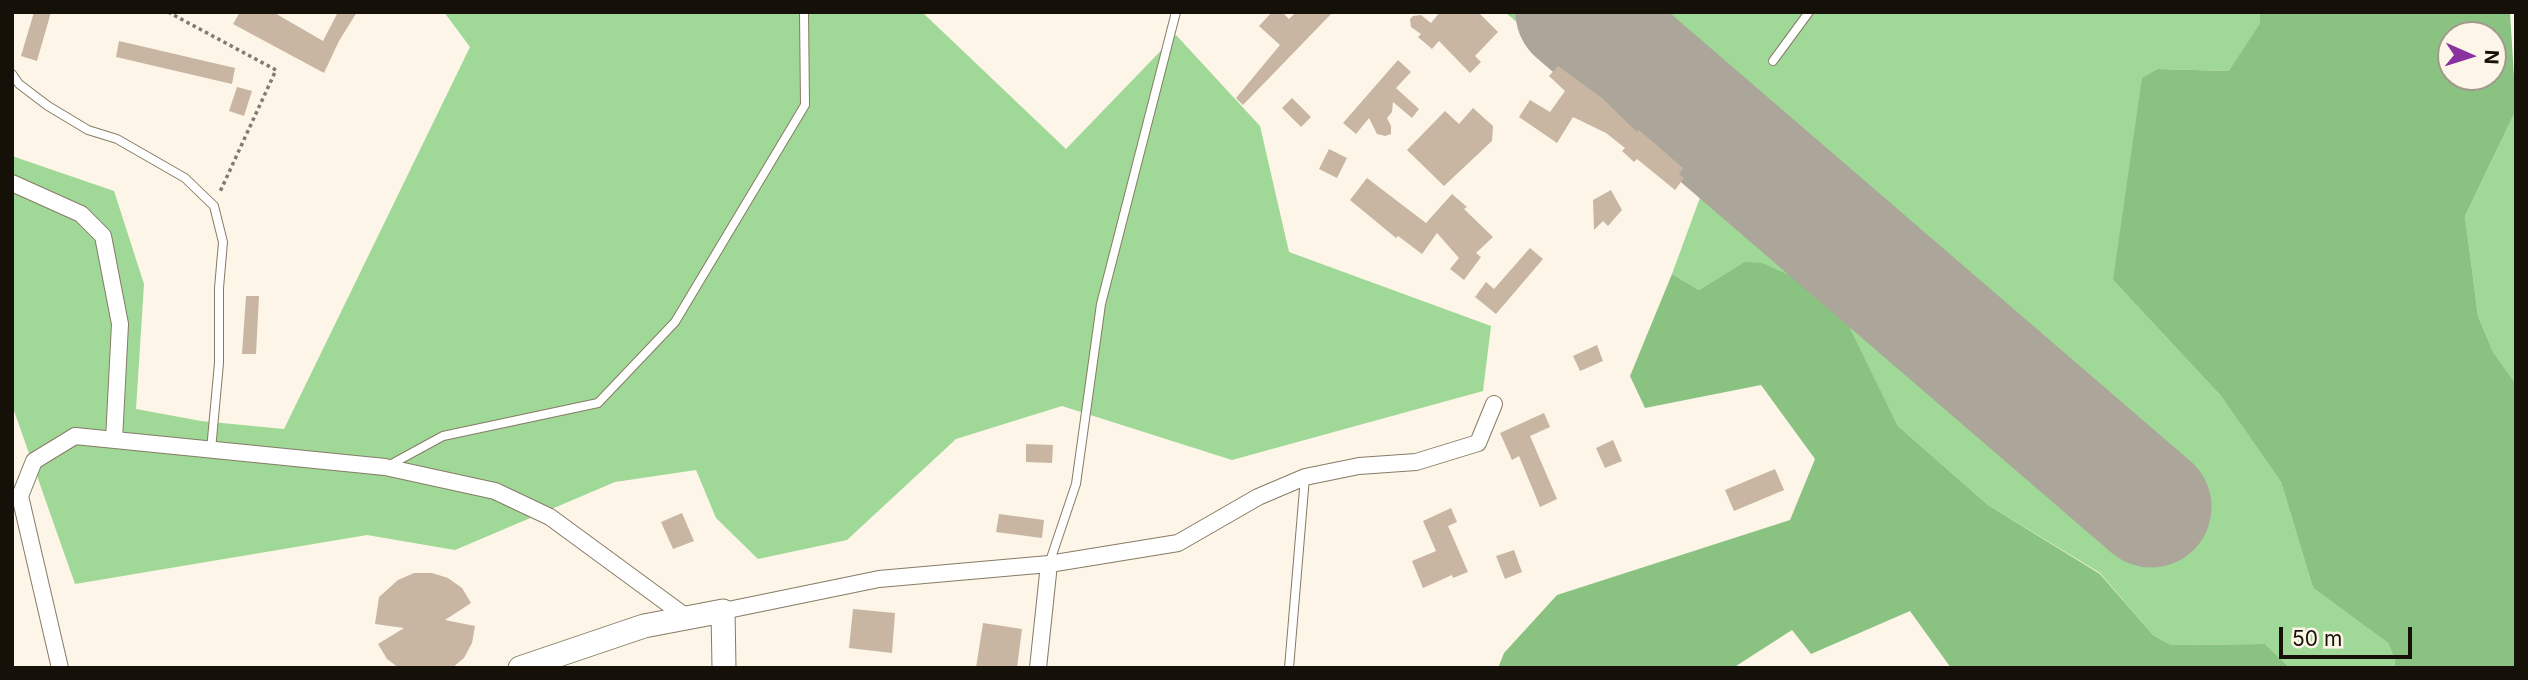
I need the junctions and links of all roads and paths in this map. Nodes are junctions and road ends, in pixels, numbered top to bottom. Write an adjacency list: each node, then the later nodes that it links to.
1 (168, 12): 8 (path)
2 (804, 12): 12 (lane)
3 (1176, 12): 14 (lane)
4 (1809, 12): 5 (lane)
5 (1773, 61)
6 (12, 74): 8 (lane)
7 (12, 183): 10 (street)
8 (214, 206): 11 (lane)
9 (1494, 404): 13 (street)
10 (114, 440): 11 (street); 17 (street)
11 (211, 450): 12 (street)
12 (385, 467): 16 (street)
13 (1305, 477): 14 (street); 21 (lane)
14 (1049, 564): 15 (street); 20 (street)
15 (723, 611): 16 (street); 19 (street)
16 (690, 619): 18 (street)
17 (60, 668)
18 (520, 668)
19 (724, 668)
20 (1038, 668)
21 (1289, 668)

